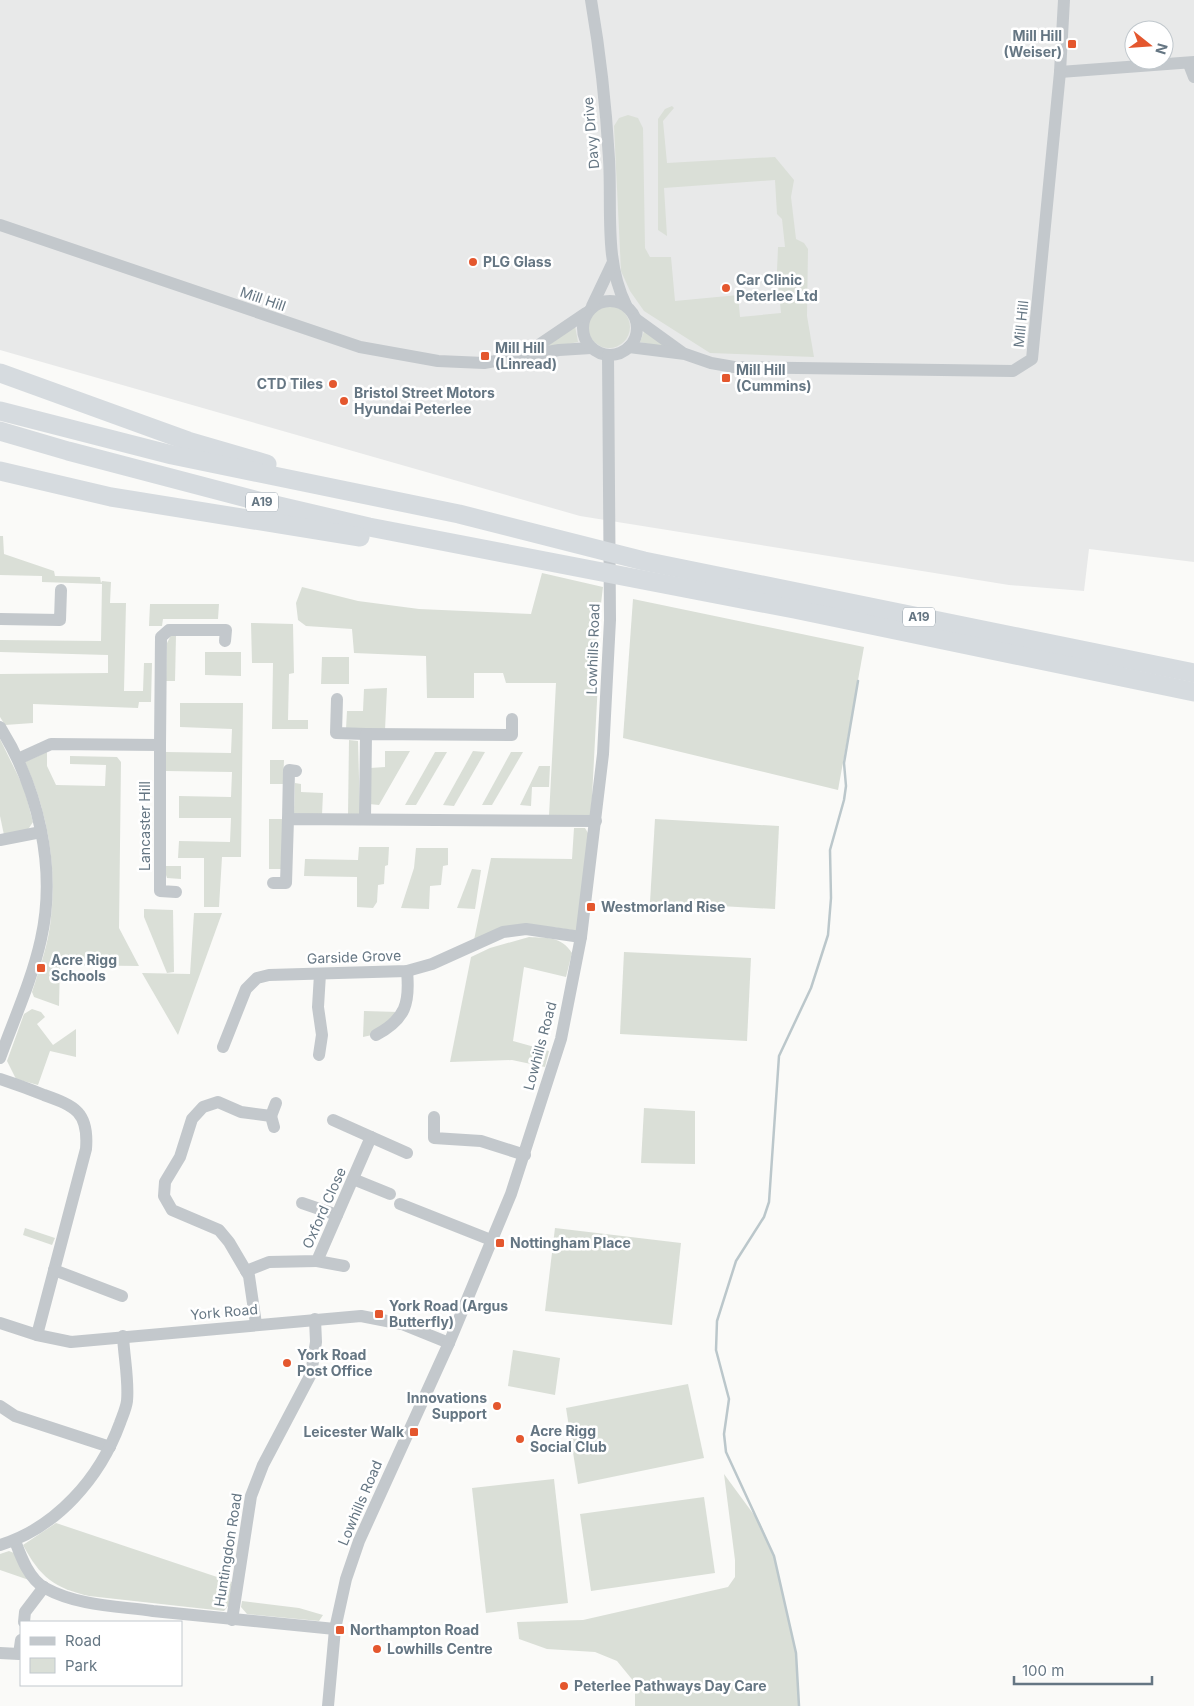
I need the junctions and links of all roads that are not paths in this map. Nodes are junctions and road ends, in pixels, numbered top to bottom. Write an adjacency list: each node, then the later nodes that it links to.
1 (591, 0): 7 (street, Davy Drive)
2 (1064, 0): 4 (street, Mill Hill)
3 (1192, 63): 4 (street); 5 (street)
4 (1060, 72): 13 (street, Mill Hill)
5 (1194, 77)
6 (0, 225): 14 (street, Mill Hill)
7 (612, 264): 8 (street, Davy Drive); 9 (street, Davy Drive)
8 (626, 305): 9 (street); 10 (street)
9 (589, 310): 12 (street); 14 (street, Mill Hill)
10 (636, 319): 11 (street); 13 (street, Mill Hill)
11 (629, 347): 13 (street, Mill Hill); 15 (street)
12 (591, 348): 14 (street, Mill Hill); 15 (street)
13 (685, 354)
14 (523, 355)
15 (608, 355): 36 (street, Lowhills Road)
16 (0, 373): 20 (highway)
17 (0, 411): 20 (highway, A19)
18 (0, 431): 21 (highway, A19)
19 (0, 471): 21 (highway)
20 (417, 506): 25 (highway, A19)
21 (527, 558): 26 (highway, A19)
22 (61, 590): 23 (street)
23 (0, 619)
24 (225, 641): 31 (street, Lancaster Hill)
25 (1194, 673)
26 (1194, 692)
27 (337, 699): 30 (street)
28 (512, 719): 30 (street)
29 (0, 727): 32 (street)
30 (366, 734): 35 (street)
31 (160, 745): 32 (street); 40 (street, Lancaster Hill)
32 (18, 759): 37 (street)
33 (296, 771): 34 (street)
34 (288, 818): 35 (street); 39 (street)
35 (365, 819): 36 (street)
36 (596, 821): 41 (street, Lowhills Road)
37 (41, 832): 38 (street); 47 (street)
38 (0, 840)
39 (273, 883)
40 (176, 892)
41 (581, 937): 42 (street, Garside Grove); 54 (street, Lowhills Road)
42 (407, 970): 43 (street, Garside Grove); 44 (street)
43 (320, 974): 45 (street, Garside Grove); 46 (street)
44 (376, 1035)
45 (224, 1047)
46 (319, 1055)
47 (0, 1058)
48 (0, 1079): 63 (street)
49 (276, 1102): 64 (street)
50 (434, 1117): 54 (street)
51 (334, 1120): 52 (street)
52 (372, 1137): 53 (street); 55 (street, Oxford Close)
53 (406, 1152)
54 (524, 1155): 60 (street, Lowhills Road)
55 (353, 1179): 56 (street); 59 (street, Oxford Close)
56 (390, 1194)
57 (302, 1203): 59 (street)
58 (400, 1204): 60 (street)
59 (337, 1215): 61 (street, Oxford Close)
60 (491, 1240): 71 (street, Lowhills Road)
61 (317, 1261): 62 (street); 64 (street, Oxford Close)
62 (344, 1266)
63 (54, 1270): 65 (street); 69 (street)
64 (246, 1271): 68 (street)
65 (122, 1296)
66 (315, 1319): 68 (street, York Road); 71 (street, York Road); 77 (street, Huntingdon Road)
67 (0, 1323): 69 (street, York Road)
68 (256, 1324): 70 (street, York Road)
69 (37, 1335): 70 (street, York Road)
70 (123, 1336): 73 (street)
71 (449, 1343): 79 (street, Lowhills Road)
72 (0, 1406): 73 (street)
73 (110, 1447): 74 (street)
74 (15, 1541): 75 (street); 76 (street)
75 (0, 1545)
76 (44, 1587): 77 (street); 78 (street)
77 (232, 1620): 79 (street)
78 (24, 1621)
79 (335, 1629): 82 (street, Lowhills Road)
80 (20, 1647): 81 (street)
81 (0, 1653)
82 (328, 1706)

